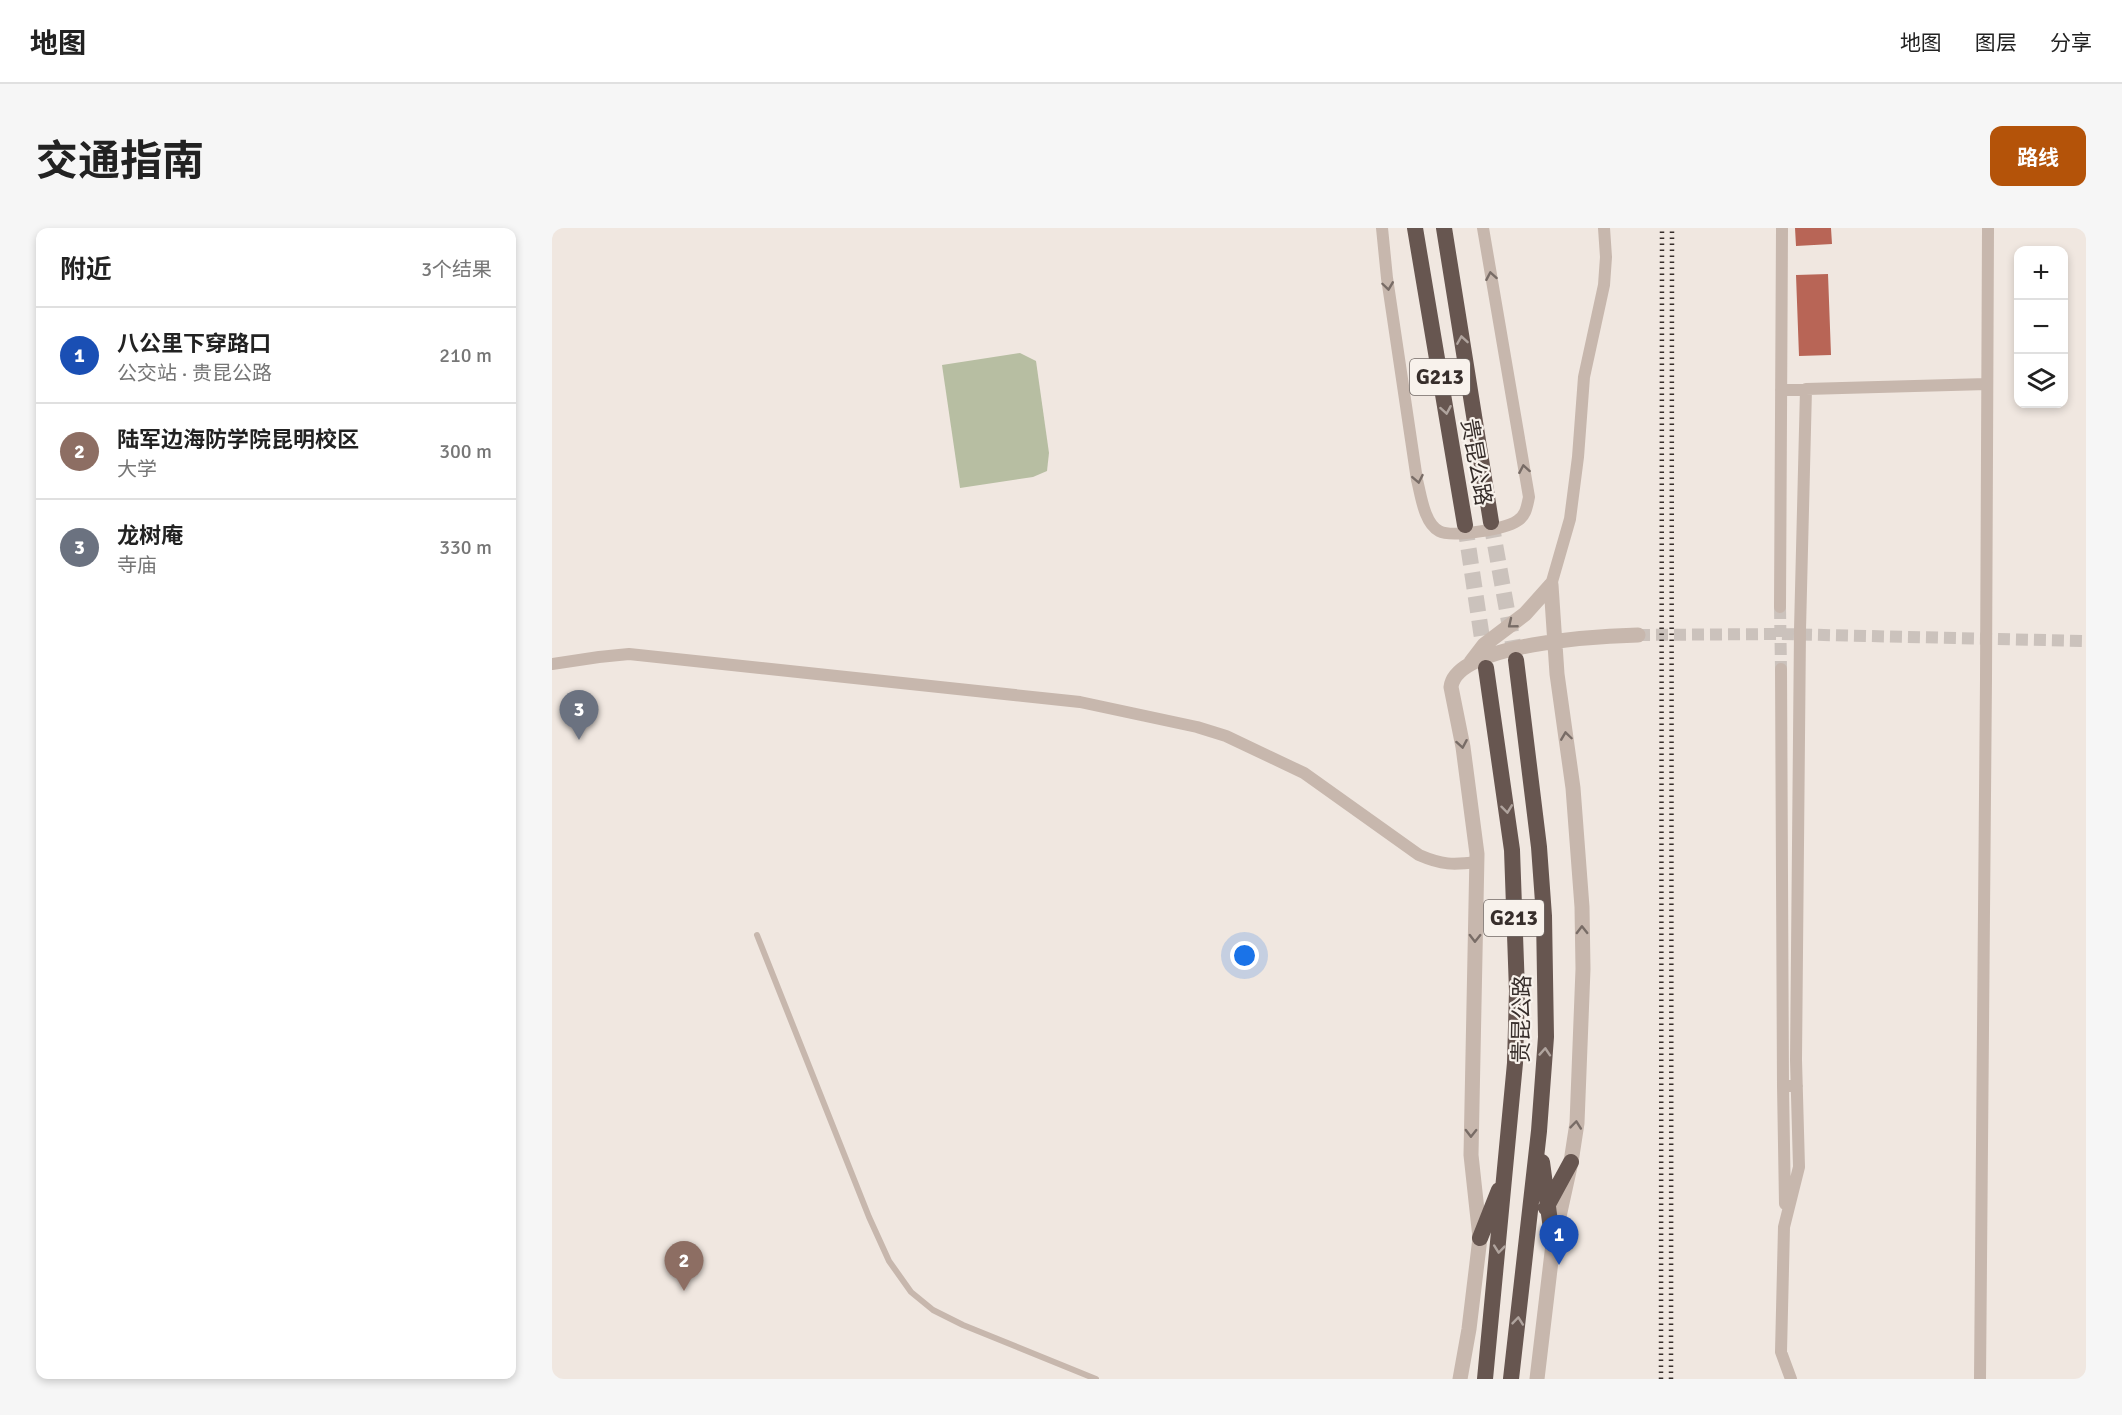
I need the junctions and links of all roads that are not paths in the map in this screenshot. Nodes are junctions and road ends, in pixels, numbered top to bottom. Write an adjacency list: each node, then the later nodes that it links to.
1 (1382, 228): 4 (street, one-way to 4)
2 (1415, 228): 12 (highway, 贵昆公路 / G213, one-way to 12)
3 (1443, 228): 11 (highway, 贵昆公路 / G213, one-way to 3)
4 (1483, 228)
5 (1604, 228): 13 (street)
6 (1782, 228): 9 (street)
7 (1988, 228): 8 (street)
8 (1987, 384): 10 (street); 39 (street)
9 (1781, 390): 10 (street); 14 (street)
10 (1806, 390): 24 (street)
11 (1491, 522)
12 (1465, 525)
13 (1551, 585): 16 (street); 19 (street, one-way to 19)
14 (1780, 607)
15 (1638, 635): 16 (street)
16 (1556, 640): 19 (street); 26 (street, one-way to 16)
17 (1516, 660): 25 (highway, 贵昆公路 / G213, one-way to 17)
18 (552, 664): 21 (street)
19 (1479, 665): 21 (street, one-way to 21); 27 (highway, 贵昆公路 / G213, one-way to 27)
20 (1781, 669): 23 (street)
21 (1477, 862): 30 (street, one-way to 30)
22 (757, 935): 33 (lane)
23 (1783, 1086): 24 (street); 29 (street)
24 (1797, 1086): 29 (street)
25 (1539, 1131): 28 (highway); 32 (highway, 贵昆公路 / G213)
26 (1571, 1162): 28 (highway); 31 (street)
27 (1507, 1170): 30 (highway); 35 (highway, 贵昆公路 / G213, one-way to 35)
28 (1547, 1206): 31 (highway); 32 (highway)
29 (1785, 1226): 38 (street)
30 (1480, 1238): 34 (street)
31 (1553, 1244): 37 (street)
32 (1525, 1252): 36 (highway, 贵昆公路 / G213, one-way to 32)
33 (1096, 1379)
34 (1460, 1379)
35 (1485, 1379)
36 (1511, 1379)
37 (1537, 1379)
38 (1791, 1379)
39 (1980, 1379)

